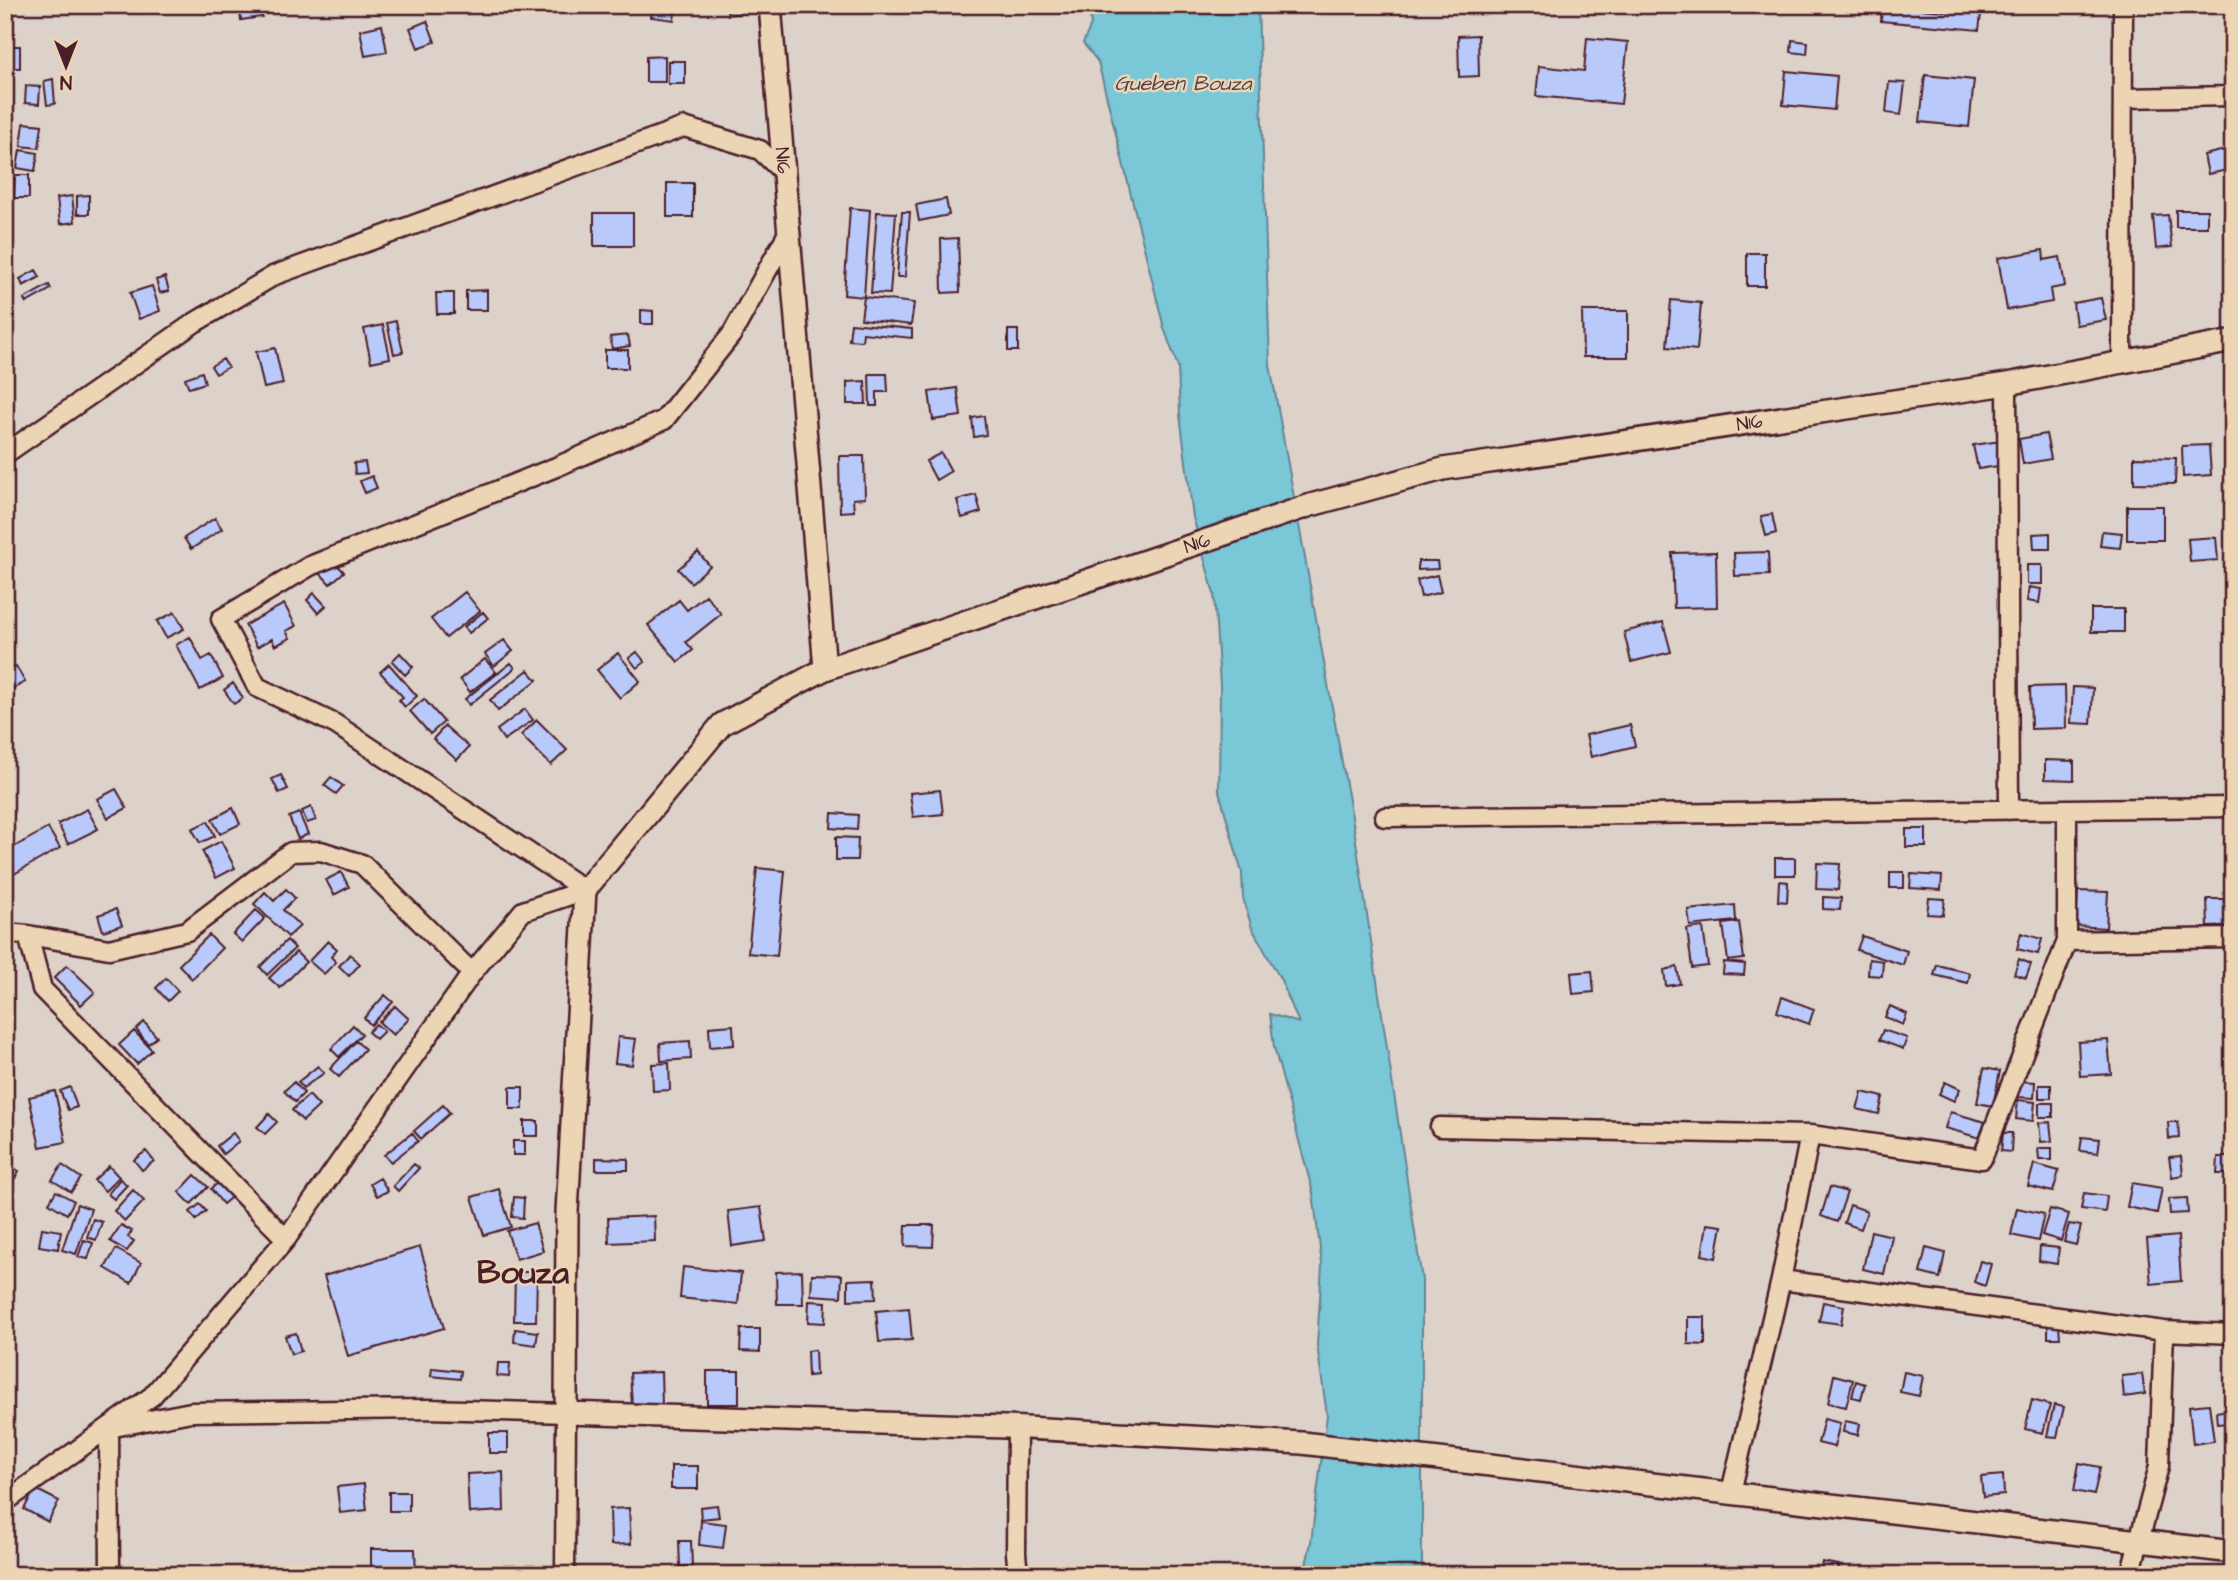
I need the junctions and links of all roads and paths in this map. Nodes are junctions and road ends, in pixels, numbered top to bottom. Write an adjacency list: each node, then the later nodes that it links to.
1 (770, 5): 5 (street, N16)
2 (2123, 5): 4 (street)
3 (2233, 96): 4 (street)
4 (2123, 97): 8 (street)
5 (784, 173): 6 (street, N16); 10 (street)
6 (789, 231): 11 (street, N16); 16 (street)
7 (2233, 341): 8 (street, N16)
8 (2122, 361): 9 (street, N16)
9 (2007, 384): 11 (street, N16); 14 (street)
10 (5, 454)
11 (825, 669): 16 (street)
12 (2233, 807): 13 (street)
13 (2067, 809): 14 (street); 20 (street)
14 (2008, 810): 15 (street)
15 (1385, 817)
16 (585, 890): 21 (street); 28 (street)
17 (5, 933): 18 (street)
18 (28, 935): 21 (street); 24 (street)
19 (2233, 938): 20 (street)
20 (2067, 941): 23 (street)
21 (472, 973): 24 (street)
22 (1440, 1127): 23 (street)
23 (1810, 1135): 25 (street)
24 (286, 1239): 29 (street)
25 (1781, 1280): 26 (street); 31 (street)
26 (2164, 1331): 27 (street); 33 (street)
27 (2233, 1334)
28 (566, 1413): 29 (street); 30 (street); 36 (street)
29 (109, 1428): 32 (street); 35 (street)
30 (1017, 1428): 31 (street); 37 (street)
31 (1731, 1492): 33 (street)
32 (5, 1502)
33 (2140, 1541): 34 (street); 38 (street)
34 (2233, 1552)
35 (110, 1575)
36 (565, 1575)
37 (1018, 1575)
38 (2130, 1575)

